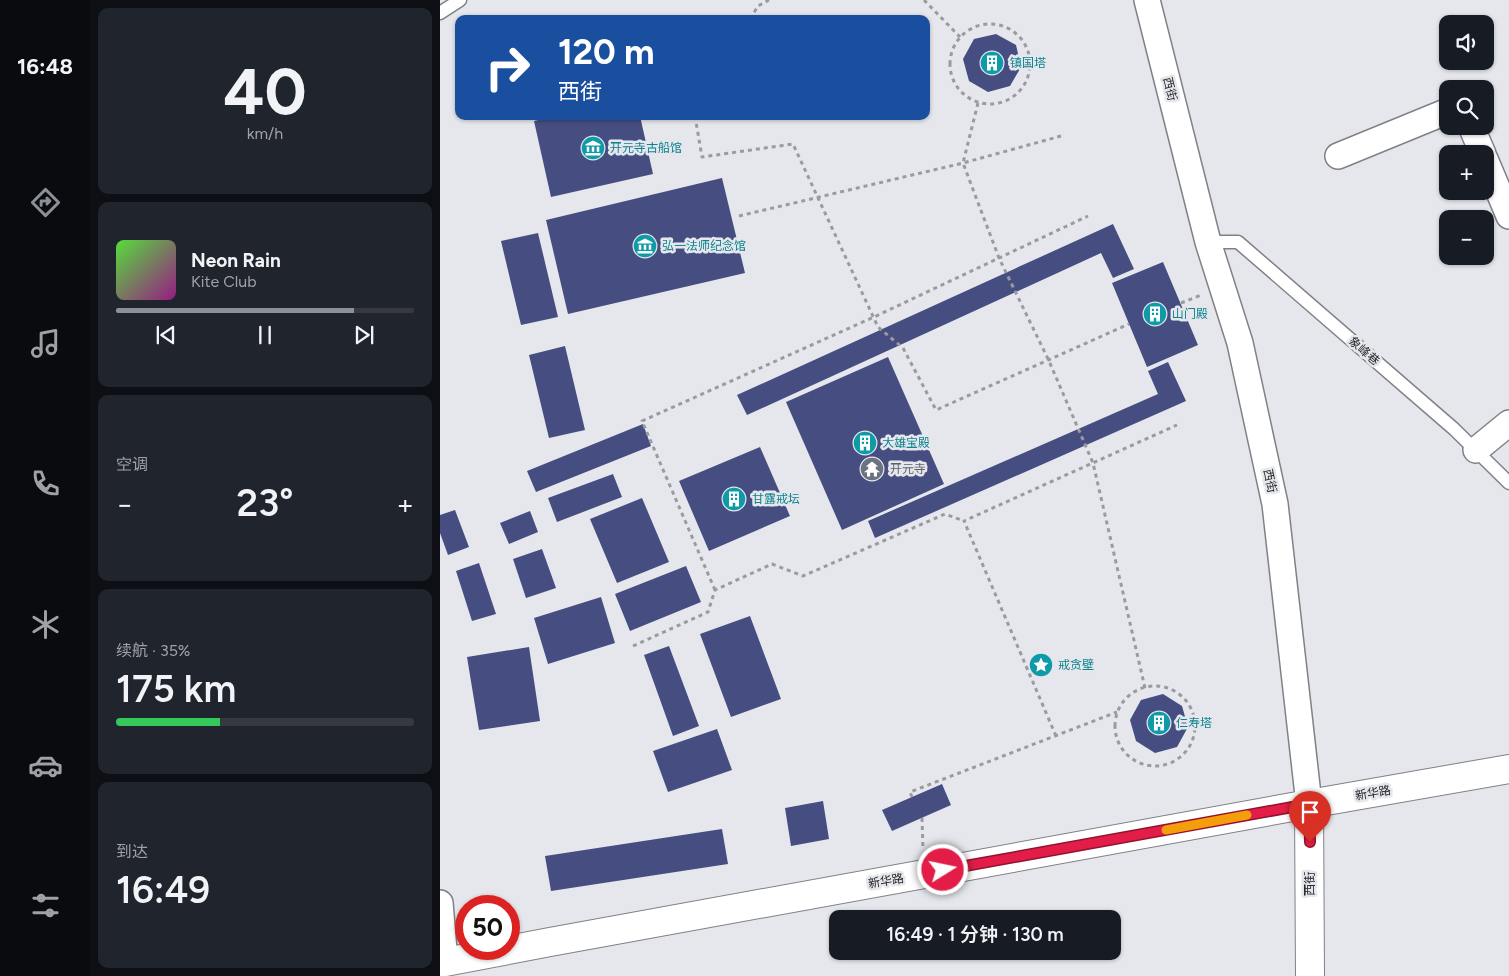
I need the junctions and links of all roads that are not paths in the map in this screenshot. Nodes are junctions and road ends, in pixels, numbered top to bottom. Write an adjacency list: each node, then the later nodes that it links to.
1 (460, 0): 3 (lane)
2 (1147, 0): 8 (street, 西街)
3 (440, 13)
4 (1439, 114): 5 (street)
5 (1338, 156)
6 (1494, 177): 7 (street)
7 (1507, 204)
8 (1208, 242): 10 (lane, 象峰巷); 13 (street, 西街)
9 (1509, 423): 10 (street)
10 (1476, 450): 11 (lane, 象峰巷)
11 (1509, 483)
12 (1509, 769): 13 (main road, 新华路)
13 (1309, 804): 15 (main road, 新华路); 16 (main road, 西街)
14 (440, 903): 15 (street)
15 (452, 963)
16 (1310, 976)

